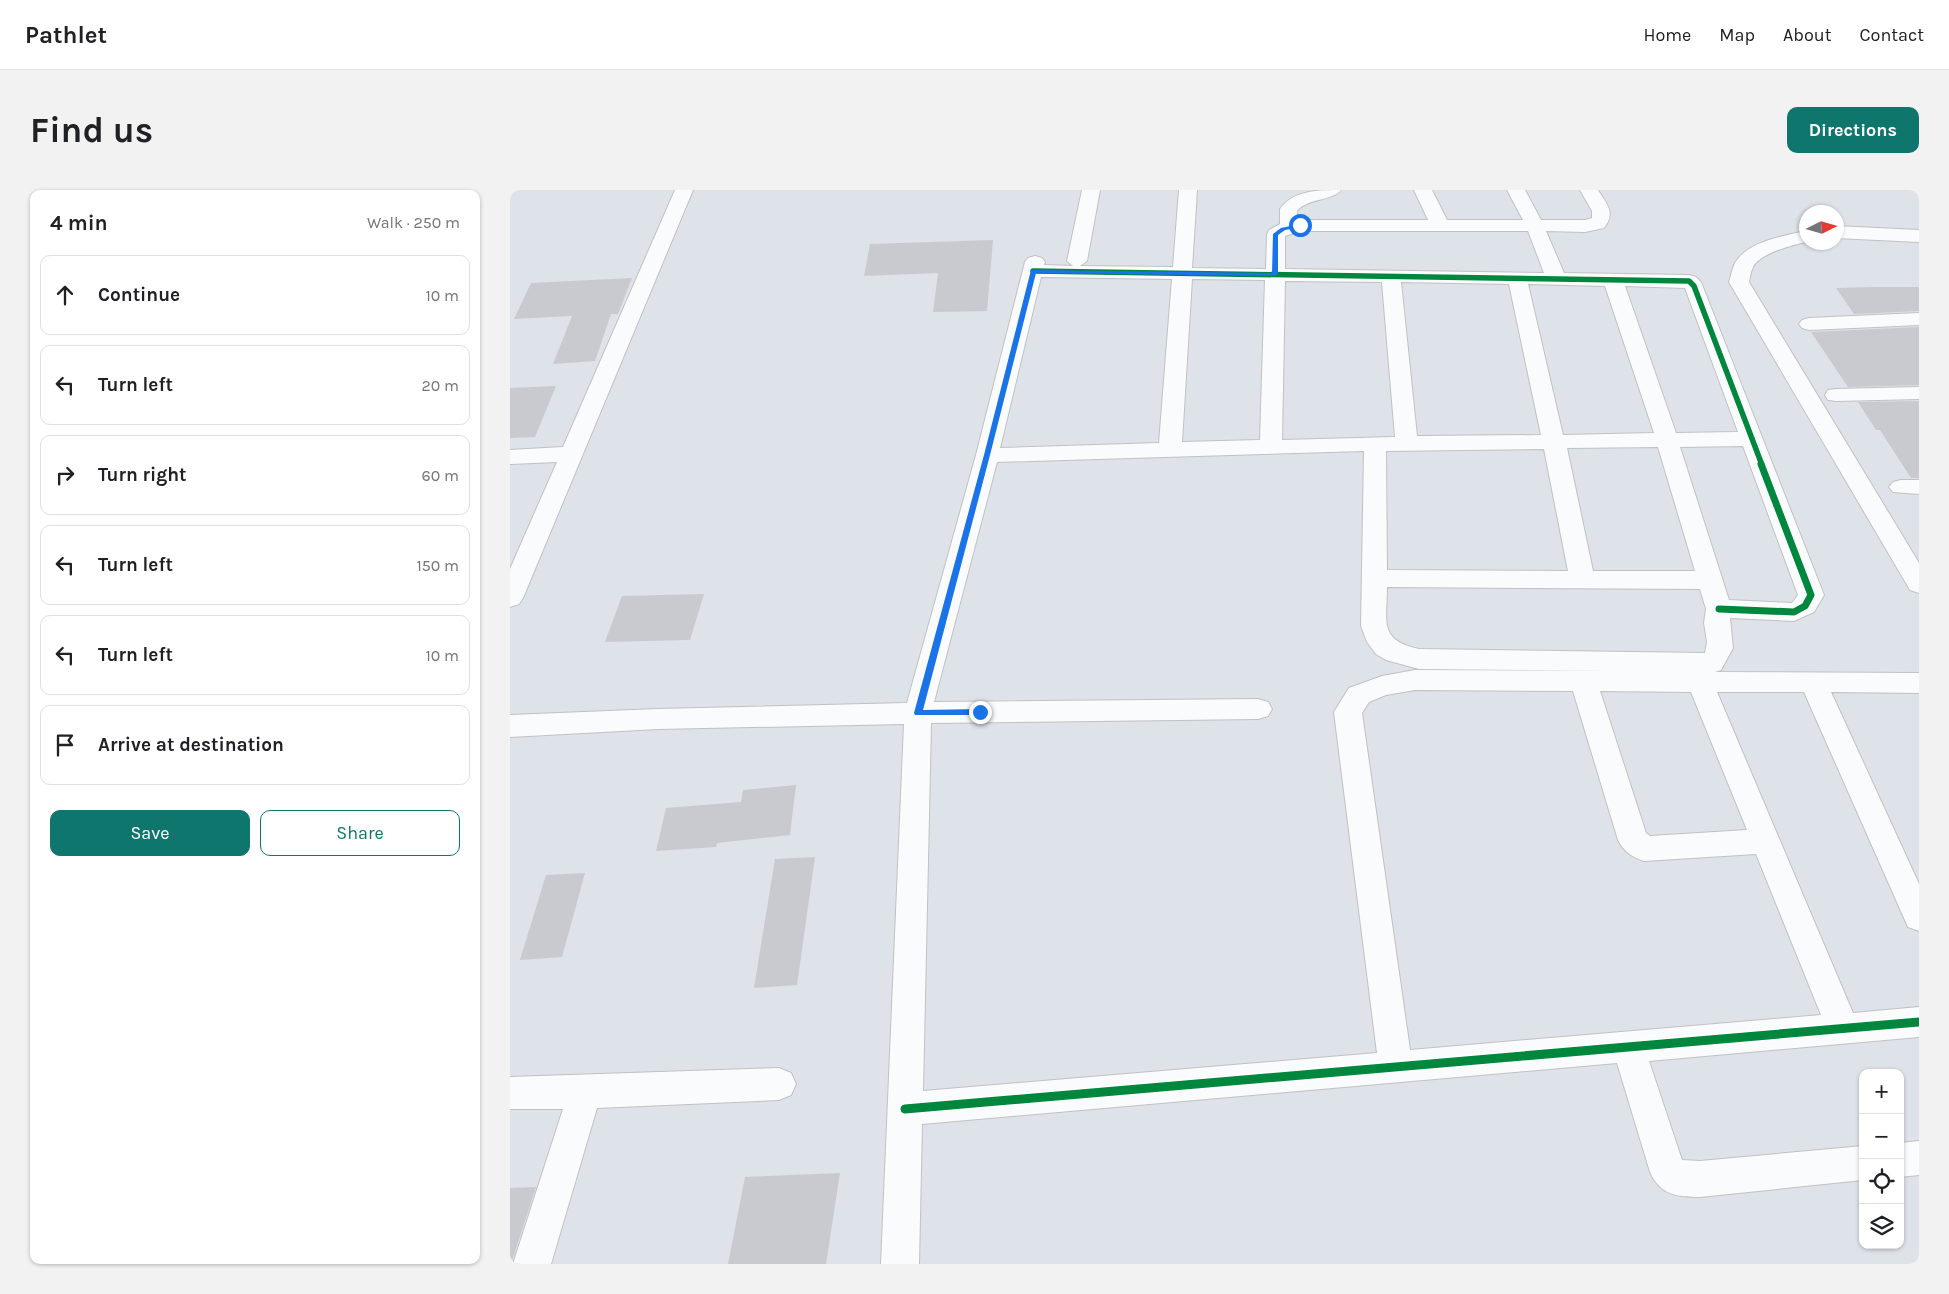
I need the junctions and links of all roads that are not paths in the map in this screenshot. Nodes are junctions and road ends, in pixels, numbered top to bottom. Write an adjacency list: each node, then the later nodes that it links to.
1 (684, 190): 32 (street)
2 (1091, 190): 14 (street)
3 (1188, 190): 15 (street)
4 (1332, 190): 10 (street)
5 (1423, 190): 8 (street)
6 (1516, 190): 9 (street)
7 (1589, 190): 9 (street)
8 (1440, 225): 9 (street); 10 (street)
9 (1535, 226): 19 (street)
10 (1289, 227): 16 (street)
11 (1844, 232): 12 (street)
12 (1919, 236)
13 (1799, 239): 38 (street)
14 (1077, 261)
15 (1183, 272): 16 (street); 31 (street); 33 (street)
16 (1275, 274): 17 (street); 30 (street)
17 (1391, 276): 18 (street); 29 (street)
18 (1517, 278): 19 (street); 27 (street)
19 (1556, 278): 20 (street)
20 (1613, 279): 25 (street); 26 (street)
21 (1919, 320): 22 (street)
22 (1809, 324)
23 (1919, 393): 24 (street)
24 (1836, 395)
25 (1752, 439): 26 (street); 40 (street)
26 (1667, 440): 27 (street); 37 (street)
27 (1554, 442): 29 (street); 36 (street)
28 (1375, 444): 29 (street); 30 (street); 35 (street)
29 (1407, 444)
30 (1271, 447): 31 (street)
31 (1170, 450): 33 (street)
32 (572, 454): 34 (street); 39 (street)
33 (987, 455): 46 (street)
34 (510, 456)
35 (1374, 578): 36 (street); 40 (street)
36 (1582, 579): 37 (street)
37 (1710, 580): 40 (street)
38 (1919, 584)
39 (510, 598)
40 (1719, 609)
41 (1583, 681): 42 (street); 48 (street); 53 (street)
42 (1700, 682): 43 (street); 48 (street)
43 (1814, 682): 44 (street); 49 (street)
44 (1919, 683)
45 (1258, 709): 46 (street)
46 (918, 713): 47 (street); 57 (street)
47 (510, 726)
48 (1766, 842): 51 (street)
49 (1919, 918)
50 (1919, 1022): 51 (street)
51 (1843, 1028): 52 (street)
52 (1628, 1046): 53 (street); 60 (street)
53 (1396, 1066): 57 (street)
54 (779, 1084): 55 (street)
55 (585, 1092): 56 (street); 61 (street)
56 (510, 1093)
57 (905, 1110): 62 (street)
58 (1919, 1158): 59 (street)
59 (1904, 1160)
60 (1859, 1163)
61 (532, 1264)
62 (900, 1264)

